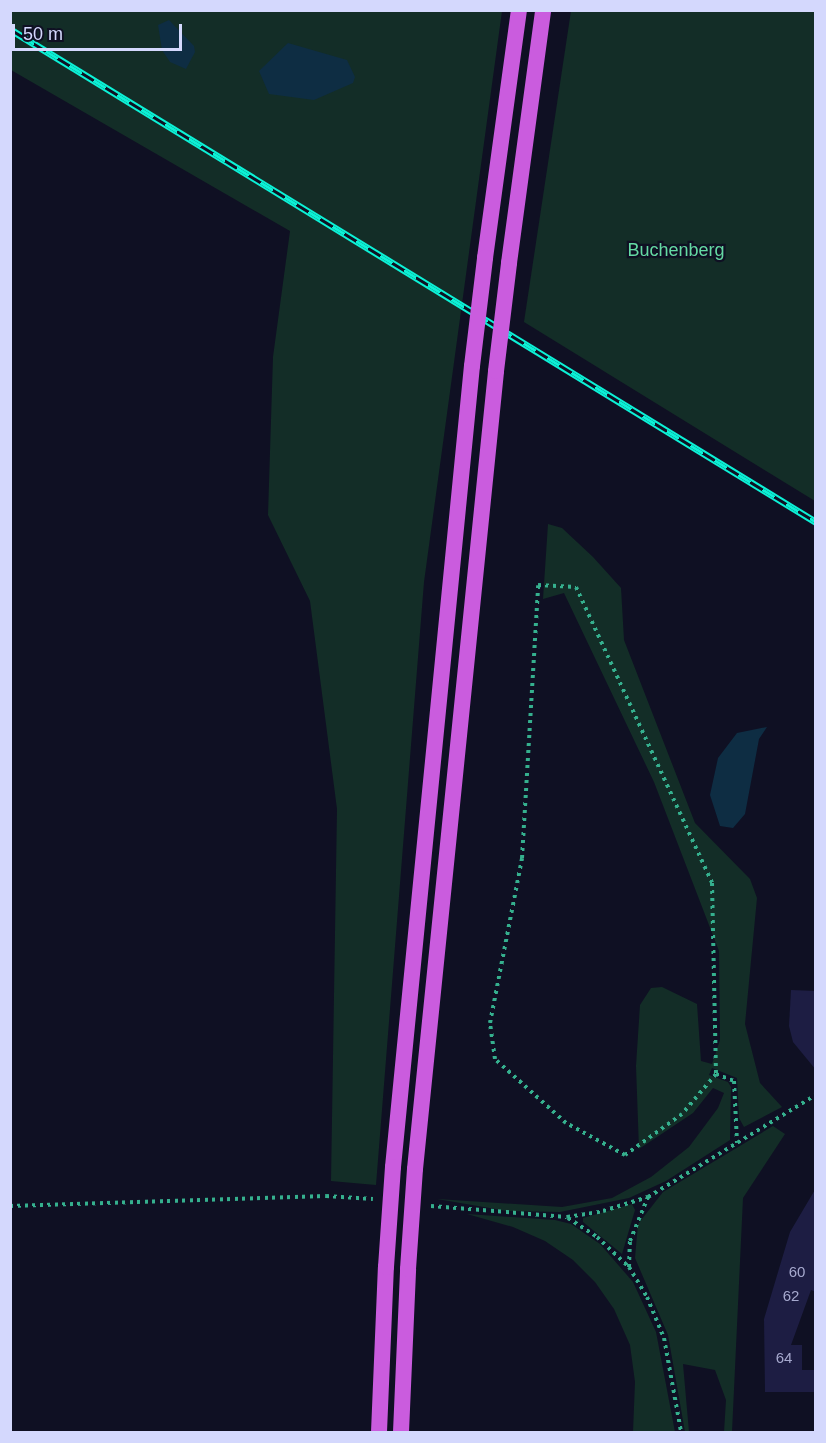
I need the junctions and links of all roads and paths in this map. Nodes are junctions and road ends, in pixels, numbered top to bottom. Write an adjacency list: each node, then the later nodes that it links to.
1 (519, 10): 12 (highway, bridge)
2 (543, 10): 13 (highway, bridge)
3 (716, 1074): 3 (path); 5 (path)
4 (816, 1095): 5 (path)
5 (736, 1143): 6 (path)
6 (648, 1197): 10 (path); 11 (path)
7 (376, 1199): 9 (path)
8 (421, 1205): 10 (path)
9 (10, 1206)
10 (567, 1218): 11 (path)
11 (629, 1267): 14 (path)
12 (379, 1432)
13 (401, 1432)
14 (681, 1432)

